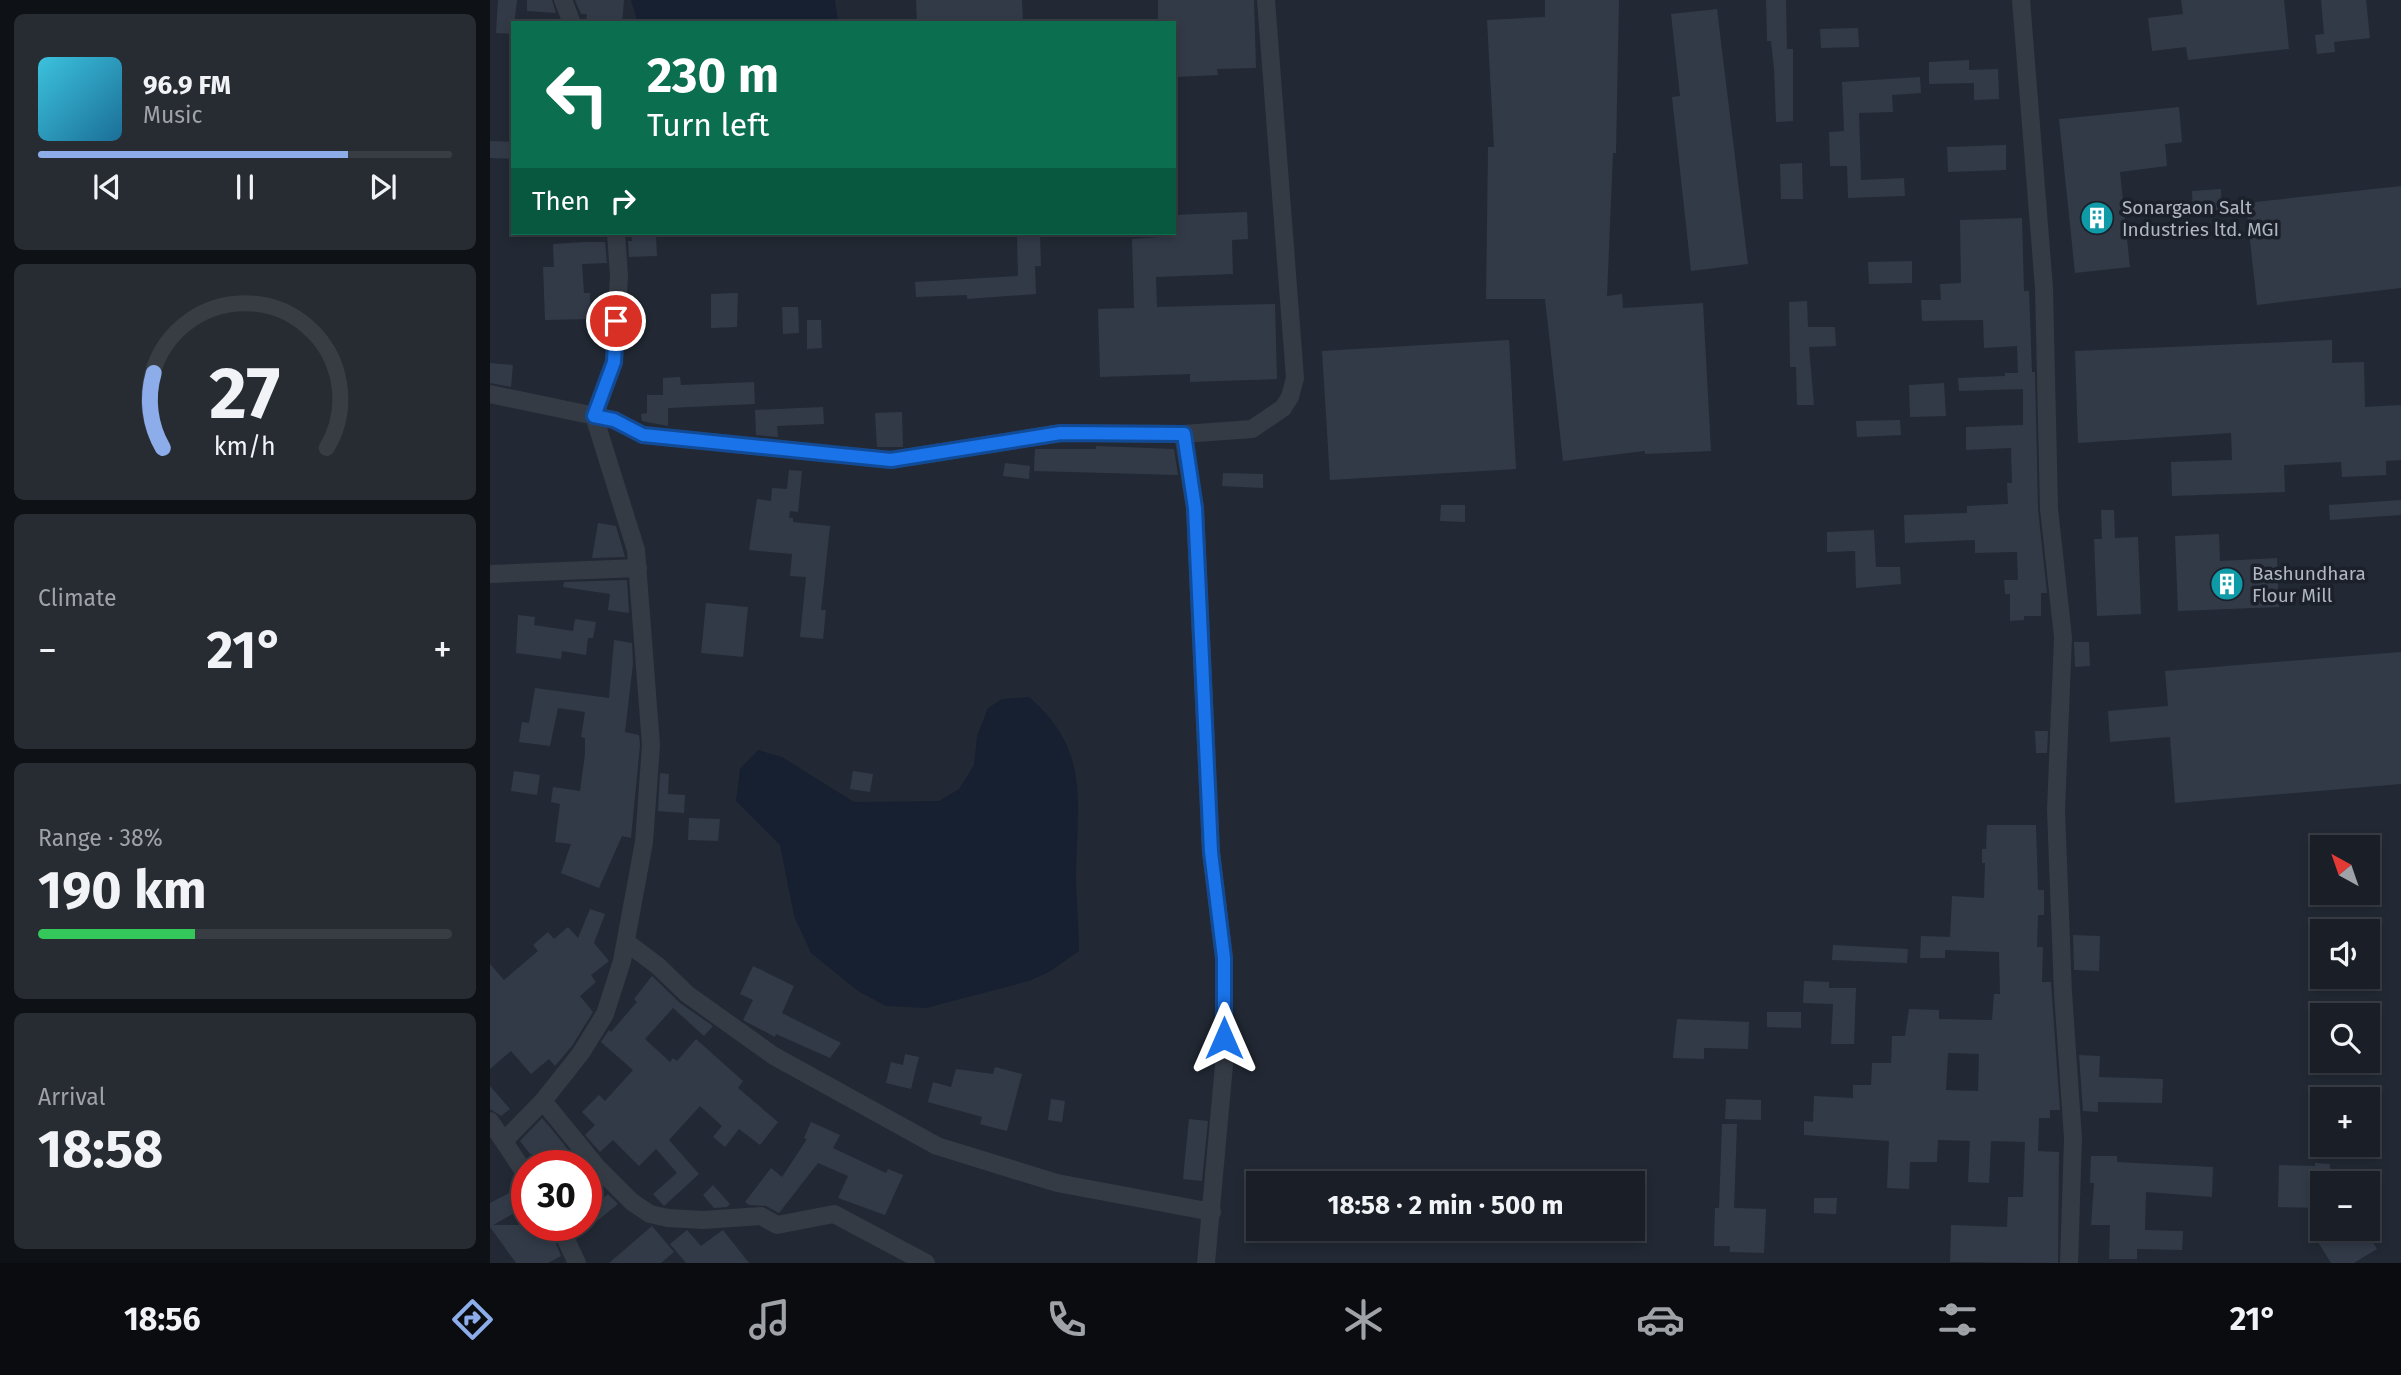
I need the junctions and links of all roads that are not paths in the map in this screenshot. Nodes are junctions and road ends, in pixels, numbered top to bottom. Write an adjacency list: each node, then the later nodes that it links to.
1 (563, 0): 4 (street)
2 (1266, 0): 8 (street)
3 (2021, 0): 21 (street)
4 (571, 21)
5 (616, 235): 7 (street)
6 (490, 394): 7 (street)
7 (594, 416): 8 (street); 9 (street)
8 (1184, 434): 16 (street)
9 (638, 568): 10 (street); 11 (street)
10 (490, 574)
11 (626, 942): 12 (street); 16 (street)
12 (542, 1101): 14 (street); 19 (street)
13 (490, 1121): 14 (street)
14 (504, 1141): 15 (street)
15 (511, 1151)
16 (1212, 1212): 20 (street)
17 (567, 1241): 18 (street)
18 (578, 1263)
19 (926, 1263)
20 (1206, 1263)
21 (2069, 1263)

